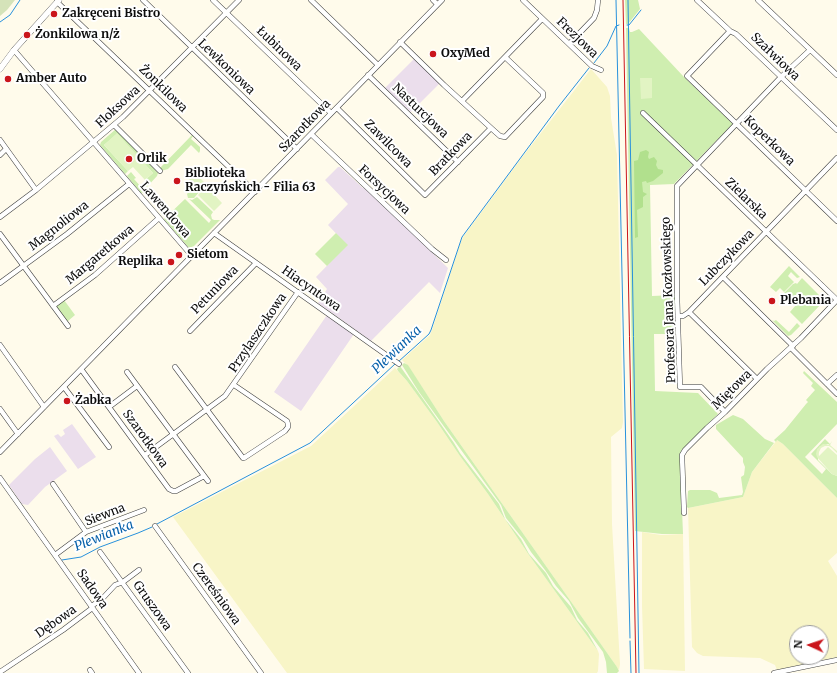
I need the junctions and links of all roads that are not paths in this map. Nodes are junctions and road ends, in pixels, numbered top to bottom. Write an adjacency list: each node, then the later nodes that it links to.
1 (143, 0): 20 (street, Lewkoniowa)
2 (213, 0): 15 (street, Łubinowa)
3 (239, 0): 15 (street, Floksowa)
4 (311, 0): 13 (street)
5 (320, 0): 13 (street)
6 (433, 0): 14 (street)
7 (442, 0): 14 (street, Szarotkowa)
8 (523, 0): 16 (street, Frezjowa)
9 (598, 0): 19 (street)
10 (698, 0): 17 (street, Szałwiowa)
11 (758, 0): 22 (street)
12 (58, 1): 21 (street); 30 (street, Żonkilowa)
13 (316, 4): 24 (street)
14 (437, 4): 18 (street, Szarotkowa)
15 (227, 13): 20 (street, Floksowa); 33 (street, Łubinowa)
16 (542, 19): 19 (street, Frezjowa); 23 (street)
17 (730, 31): 29 (street, Szałwiowa); 35 (street, Koperkowa)
18 (400, 42): 24 (street, Szarotkowa); 31 (street)
19 (569, 44): 26 (street, Frezjowa)
20 (192, 48): 30 (street, Floksowa); 43 (street, Lewkoniowa)
21 (14, 50): 25 (street); 41 (street, Lawendowa)
22 (810, 50): 28 (street); 29 (street, Profesora Jana Kozłowskiego)
23 (505, 57): 31 (street); 37 (street)
24 (378, 65): 27 (street, Szarotkowa)
25 (0, 69)
26 (601, 70)
27 (368, 75): 32 (street, Szarotkowa); 46 (street, Nasturcjowa)
28 (837, 75)
29 (781, 77): 35 (street, Profesora Jana Kozłowskiego); 38 (street, Szałwiowa)
30 (150, 91): 36 (street, Floksowa); 52 (street, Żonkilowa)
31 (462, 101): 37 (street)
32 (337, 108): 33 (street, Szarotkowa); 53 (street, Zawilcowa)
33 (331, 113): 39 (street, Szarotkowa)
34 (643, 113): 47 (street, Zielarska)
35 (736, 124): 47 (street, Profesora Jana Kozłowskiego); 51 (street, Koperkowa)
36 (114, 125): 41 (street, Floksowa); 48 (street)
37 (491, 128): 46 (street, Bratkowa)
38 (837, 130)
39 (311, 134): 43 (street, Szarotkowa); 61 (street, Forsycjowa)
40 (0, 140): 42 (street)
41 (94, 142): 49 (street, Lawendowa); 50 (street, Floksowa)
42 (6, 149): 44 (street); 50 (street)
43 (297, 149): 52 (street, Szarotkowa)
44 (0, 155)
45 (837, 158): 51 (street, Lubczykowa)
46 (458, 162): 53 (street, Bratkowa)
47 (697, 166): 57 (street, Zielarska); 70 (street, Profesora Jana Kozłowskiego)
48 (160, 171)
49 (129, 184): 55 (street, Lawendowa); 63 (street, Magnoliowa)
50 (36, 190): 54 (street, Floksowa)
51 (806, 190): 56 (street, Koperkowa); 57 (street, Lubczykowa)
52 (255, 192): 58 (street, Szarotkowa)
53 (425, 195)
54 (0, 217)
55 (159, 218): 60 (street, Lawendowa); 68 (street, Margaretkowa)
56 (837, 220)
57 (766, 232): 64 (street, Lubczykowa); 67 (street, Zielarska)
58 (214, 233): 60 (street, Szarotkowa); 62 (street, Hiacyntowa)
59 (0, 234): 63 (street)
60 (192, 256): 77 (street, Szarotkowa)
61 (446, 260)
62 (256, 262): 66 (street, Hiacyntowa); 72 (street, Petuniowa)
63 (24, 266): 65 (street, Magnoliowa); 68 (street)
64 (723, 277): 69 (street, Lubczykowa); 74 (street)
65 (0, 283)
66 (298, 292): 75 (street, Hiacyntowa); 82 (street, Przylaszczkowa)
67 (837, 300): 74 (street, Miętowa)
68 (53, 306): 71 (street)
69 (689, 312): 70 (street, Lubczykowa); 80 (street)
70 (678, 316): 90 (street, Profesora Jana Kozłowskiego)
71 (68, 326)
72 (190, 331)
73 (0, 345): 86 (street)
74 (792, 347): 80 (street, Miętowa); 81 (street)
75 (398, 362)
76 (175, 367): 89 (street)
77 (81, 369): 84 (street, Szarotkowa); 87 (street, Szarotkowa)
78 (127, 372): 83 (street, Szarotkowa)
79 (837, 374): 81 (street)
80 (757, 380): 90 (street, Miętowa)
81 (827, 384): 85 (street)
82 (234, 385): 89 (street, Przylaszczkowa); 89 (street, Przylaszczkowa)
83 (137, 386): 87 (street); 92 (street, Szarotkowa)
84 (64, 387): 86 (street, Szarotkowa); 93 (street)
85 (837, 394)
86 (44, 407): 91 (street, Szarotkowa)
87 (109, 407): 95 (street, Szarotkowa)
88 (0, 409): 91 (street)
89 (207, 410): 92 (street, Przylaszczkowa)
90 (725, 412): 101 (street, Miętowa)
91 (18, 434): 94 (street, Szarotkowa)
92 (173, 434): 95 (street, Przylaszczkowa); 96 (street, Szarotkowa)
93 (109, 447)
94 (0, 452)
95 (145, 455): 96 (street, Szarotkowa)
96 (204, 476): 98 (street, Szarotkowa)
97 (0, 478): 105 (street, Sadowa)
98 (208, 481)
99 (53, 484): 103 (street)
100 (144, 510): 103 (street, Siewna)
101 (684, 513)
102 (155, 526): 113 (street, Czereśniowa)
103 (86, 532): 105 (street, Siewna)
104 (100, 552): 107 (street, Gruszowa)
105 (55, 555): 108 (street, Sadowa)
106 (139, 570): 107 (street, Dębowa)
107 (123, 582): 108 (street, Dębowa); 112 (street, Gruszowa)
108 (92, 608): 110 (street, Dębowa); 111 (street, Sadowa)
109 (837, 660): 114 (street)
110 (0, 672)
111 (139, 673)
112 (188, 673)
113 (261, 673)
114 (774, 673)

